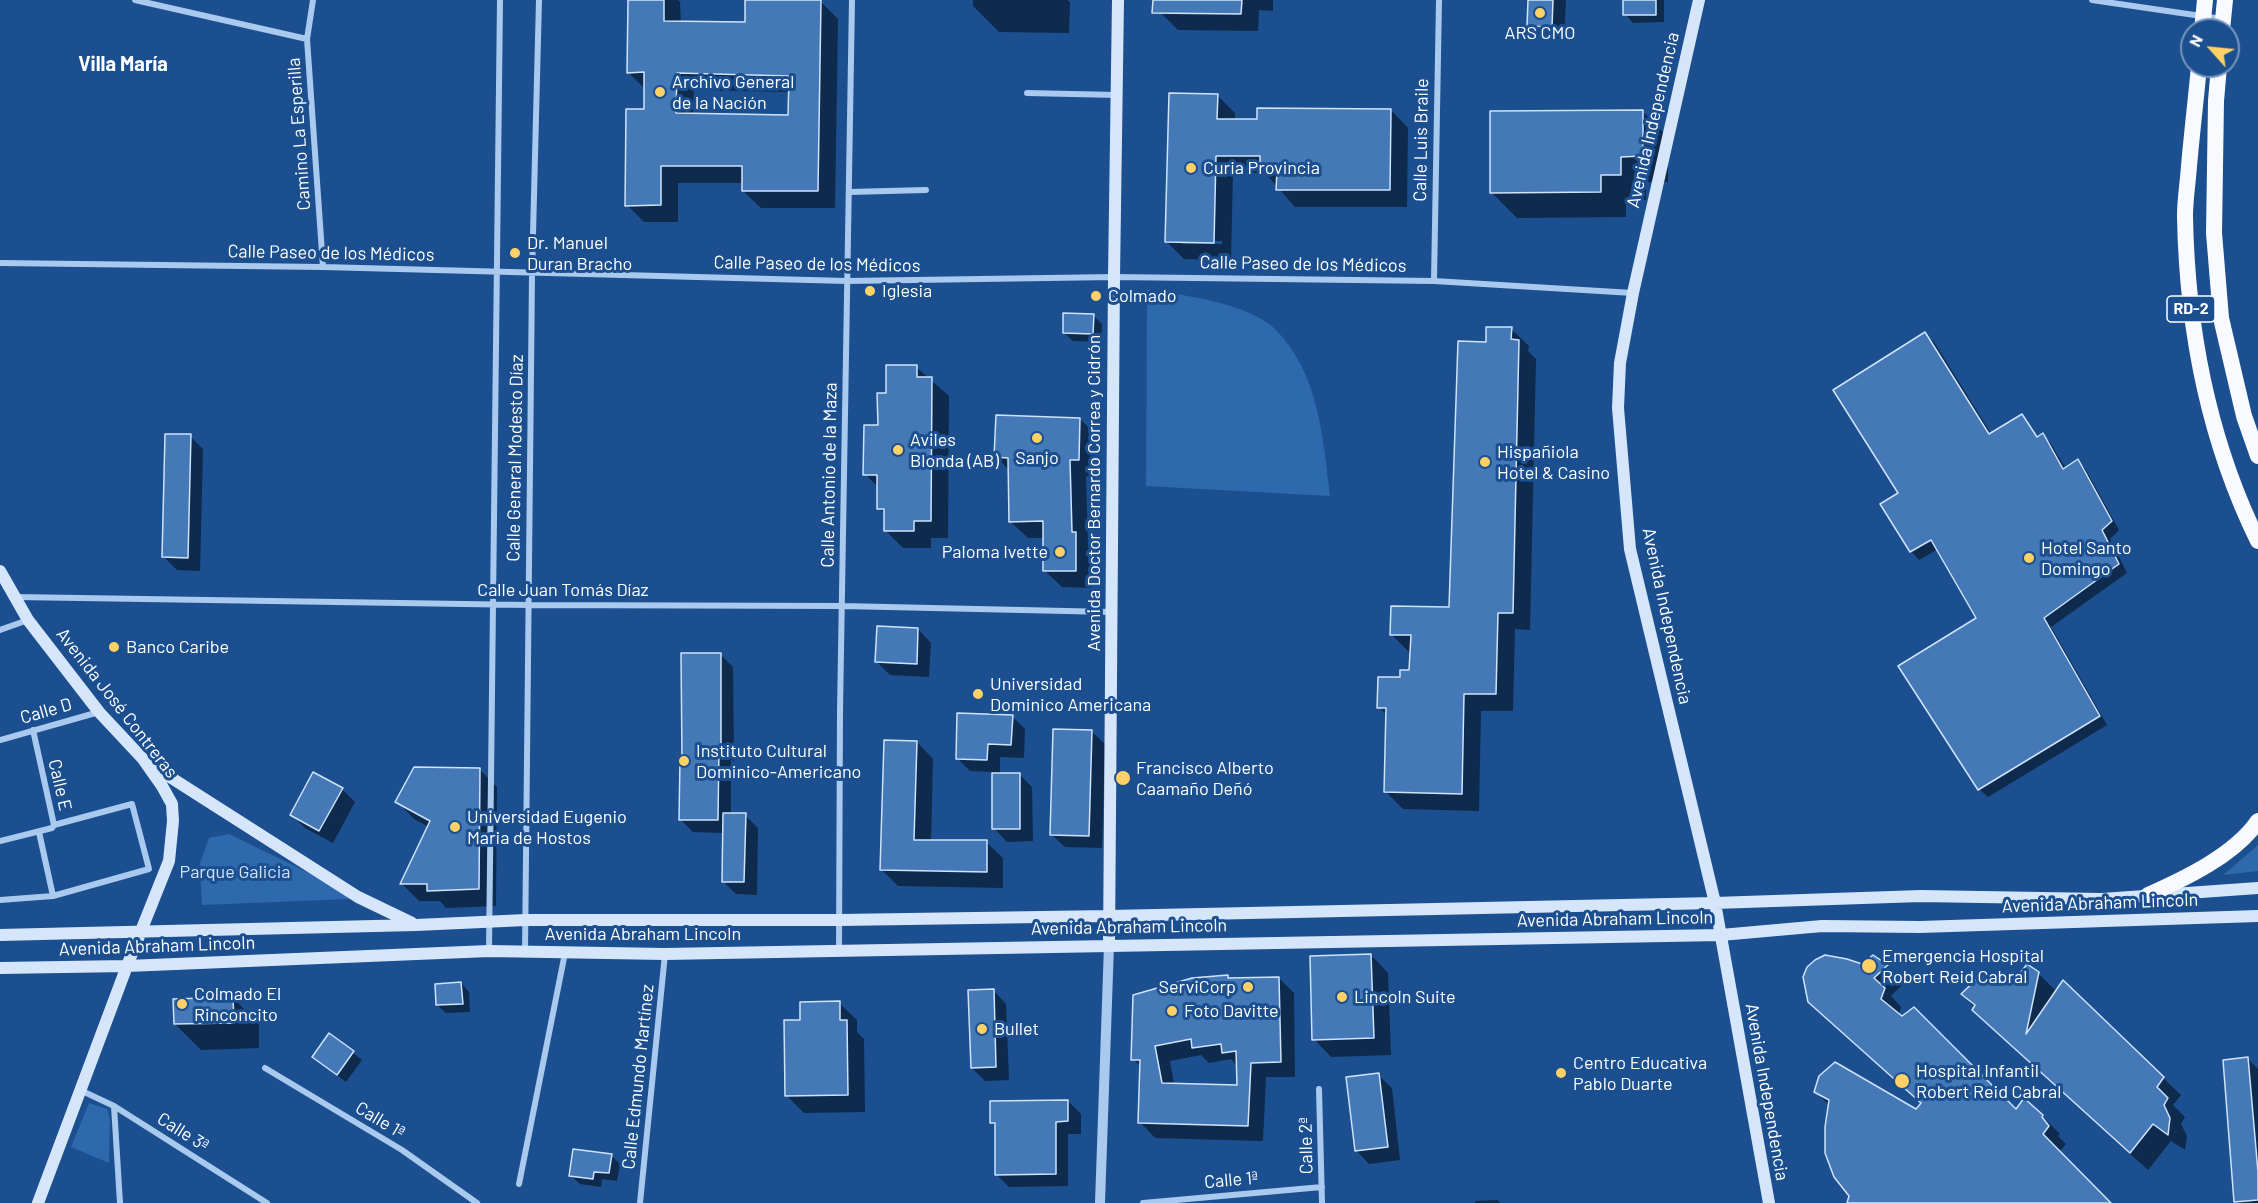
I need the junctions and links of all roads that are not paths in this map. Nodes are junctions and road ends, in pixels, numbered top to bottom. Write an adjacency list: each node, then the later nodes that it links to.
1 (135, 0): 13 (street)
2 (313, 0): 13 (street, Camino La Esperilla)
3 (500, 0): 22 (street, Calle General Modesto Díaz)
4 (539, 0): 23 (street, Calle General Modesto Díaz)
5 (852, 0): 19 (street, Calle Antonio de la Maza)
6 (1118, 0): 17 (main road, Avenida Doctor Bernardo Correa y Cidrón)
7 (1439, 0): 26 (street, Calle Luis Braile)
8 (1699, 0): 27 (main road, Avenida Independencia)
9 (2092, 0): 11 (street)
10 (2225, 0): 12 (highway)
11 (2204, 16)
12 (2224, 18)
13 (307, 39): 21 (street, Camino La Esperilla)
14 (2198, 78): 29 (highway, RD-2)
15 (2218, 78): 28 (highway, RD-2)
16 (1027, 93): 17 (street)
17 (1117, 95): 24 (main road, Avenida Doctor Bernardo Correa y Cidrón)
18 (926, 190): 19 (street)
19 (849, 192): 25 (street, Calle Antonio de la Maza)
20 (0, 263): 21 (street, Calle Paseo de los Médicos)
21 (323, 267): 22 (street, Calle Paseo de los Médicos)
22 (496, 273): 23 (street, Calle Paseo de los Médicos); 32 (street, Calle General Modesto Díaz)
23 (532, 274): 25 (street, Calle Paseo de los Médicos); 33 (street, Calle General Modesto Díaz)
24 (1114, 277): 25 (street, Calle Paseo de los Médicos); 26 (street, Calle Paseo de los Médicos); 35 (main road, Avenida Doctor Bernardo Correa y Cidrón)
25 (847, 281): 34 (street, Calle Antonio de la Maza)
26 (1434, 281): 27 (street, Calle Paseo de los Médicos)
27 (1633, 293): 50 (main road, Avenida Independencia)
28 (2258, 456)
29 (2258, 541)
30 (0, 571): 31 (main road, Avenida José Contreras)
31 (15, 597): 32 (street, Calle Juan Tomás Díaz); 36 (main road, Avenida José Contreras)
32 (492, 605): 33 (street, Calle Juan Tomás Díaz); 53 (street, Calle General Modesto Díaz)
33 (528, 605): 34 (street, Calle Juan Tomás Díaz); 54 (street, Calle General Modesto Díaz)
34 (842, 606): 35 (street, Calle Juan Tomás Díaz); 55 (street, Calle Antonio de la Maza)
35 (1110, 612): 51 (main road, Avenida Doctor Bernardo Correa y Cidrón)
36 (28, 620): 37 (street); 38 (main road, Avenida José Contreras)
37 (0, 630)
38 (99, 712): 39 (street, Calle D); 41 (main road, Avenida José Contreras)
39 (33, 730): 40 (street, Calle D); 43 (street, Calle E)
40 (0, 740)
41 (143, 759): 56 (main road); 57 (main road, Avenida José Contreras)
42 (2258, 821): 47 (highway)
43 (54, 825): 44 (street, Calle E); 48 (street)
44 (39, 832): 45 (street, Calle E); 48 (street)
45 (0, 841)
46 (2258, 888): 47 (main road, Avenida Abraham Lincoln)
47 (2148, 895): 50 (main road, Avenida Abraham Lincoln)
48 (53, 896): 49 (street)
49 (0, 900)
50 (1715, 903): 51 (main road, Avenida Abraham Lincoln); 59 (main road, Avenida Independencia)
51 (1109, 916): 55 (main road, Avenida Abraham Lincoln); 60 (main road, Avenida Doctor Bernardo Correa y Cidrón)
52 (2258, 916): 59 (main road, Avenida Abraham Lincoln)
53 (490, 920): 54 (main road, Avenida Abraham Lincoln); 56 (main road, Avenida Abraham Lincoln); 61 (street, Calle General Modesto Díaz)
54 (526, 920): 55 (main road, Avenida Abraham Lincoln); 63 (street, Calle General Modesto Díaz)
55 (840, 920): 62 (street, Calle Antonio de la Maza)
56 (416, 925): 57 (main road, Avenida Abraham Lincoln)
57 (142, 932): 58 (main road, Avenida Abraham Lincoln); 66 (main road, Avenida José Contreras)
58 (0, 935)
59 (1721, 935): 60 (main road, Avenida Abraham Lincoln); 82 (main road, Avenida Independencia)
60 (1109, 945): 62 (main road, Avenida Abraham Lincoln); 79 (street, Avenida Doctor Bernardo Correa y Cidrón)
61 (489, 951): 63 (main road, Avenida Abraham Lincoln); 66 (main road, Avenida Abraham Lincoln)
62 (839, 951): 65 (main road, Avenida Abraham Lincoln)
63 (525, 952): 64 (main road, Avenida Abraham Lincoln)
64 (565, 953): 65 (main road, Avenida Abraham Lincoln); 72 (street)
65 (665, 954): 78 (street, Calle Edmundo Martínez)
66 (127, 966): 67 (main road, Avenida Abraham Lincoln); 70 (main road, Avenida José Contreras)
67 (0, 968)
68 (265, 1068): 77 (street, Calle 1ª)
69 (1319, 1089): 73 (street, Calle 2ª)
70 (80, 1090): 71 (street, Calle 3ª); 74 (main road, Avenida José Contreras)
71 (114, 1106): 75 (street); 76 (street, Calle 3ª)
72 (519, 1184)
73 (1322, 1187): 80 (street, Calle 1ª); 81 (street, Calle 2ª)
74 (38, 1203)
75 (120, 1203)
76 (267, 1203)
77 (477, 1203)
78 (640, 1203)
79 (1100, 1203)
80 (1143, 1203)
81 (1322, 1203)
82 (1769, 1203)

